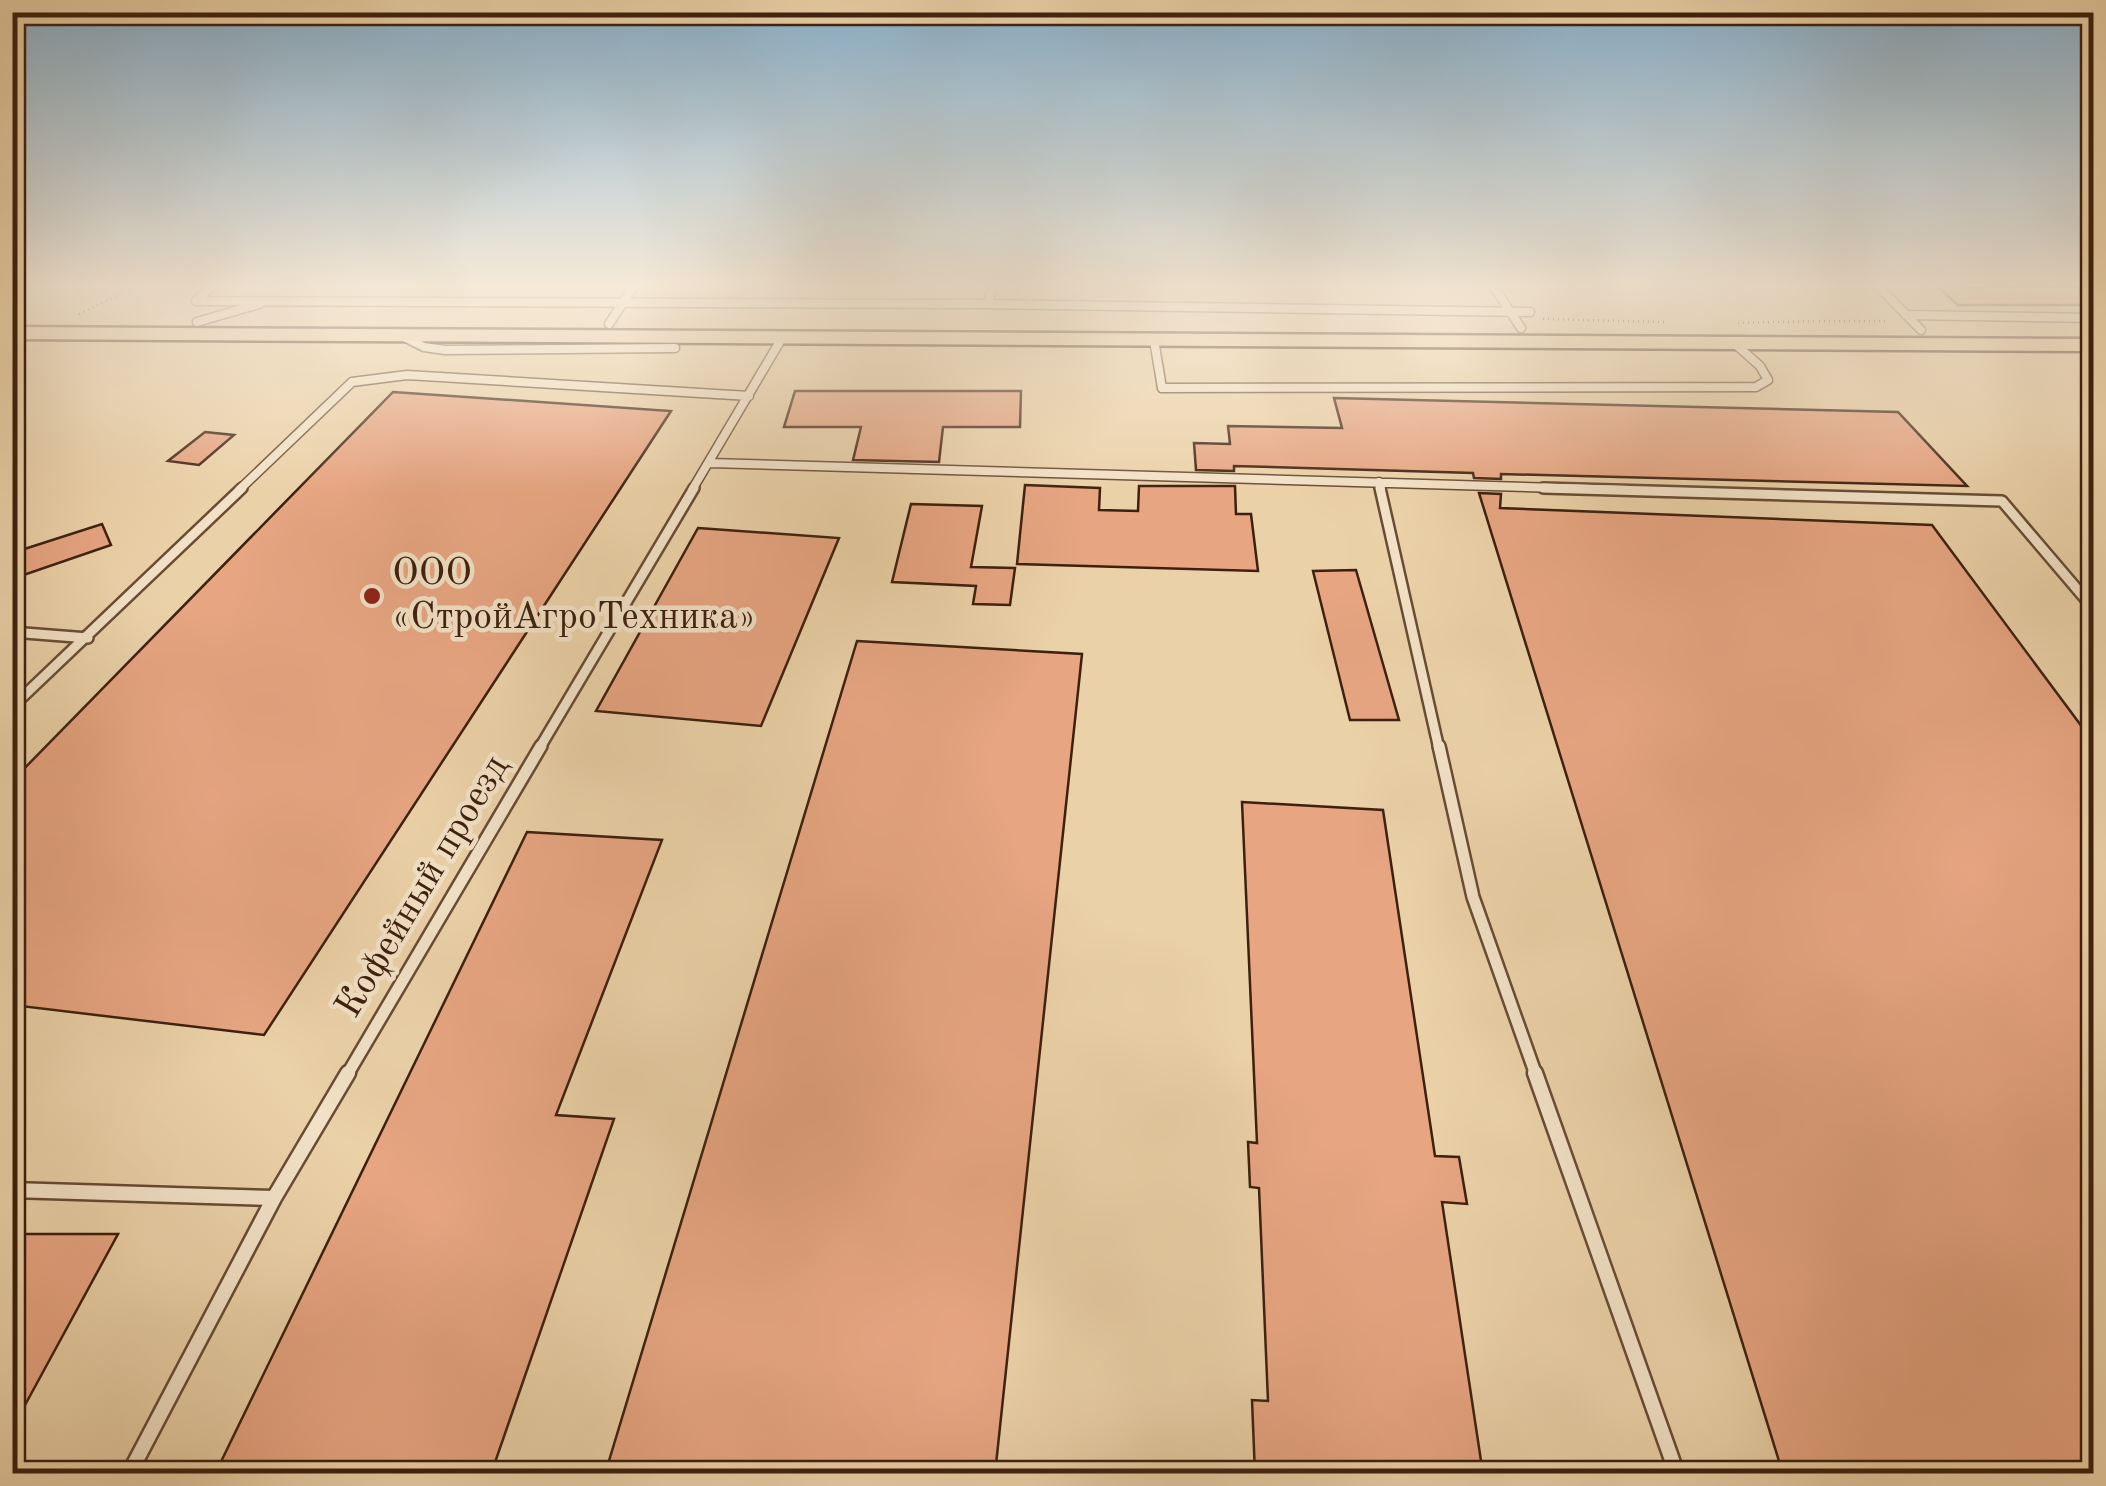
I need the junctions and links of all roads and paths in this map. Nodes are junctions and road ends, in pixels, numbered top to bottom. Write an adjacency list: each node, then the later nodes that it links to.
1 (773, 353): 4 (lane, Кофейный проезд)
2 (1156, 353): 3 (lane)
3 (1750, 353)
4 (748, 396): 5 (lane, Кофейный проезд); 9 (lane)
5 (710, 462): 6 (lane); 12 (lane, Кофейный проезд)
6 (1378, 482): 7 (lane); 14 (lane)
7 (2094, 610)
8 (12, 632): 9 (lane)
9 (88, 638): 10 (lane)
10 (12, 707)
11 (12, 1190): 12 (lane)
12 (274, 1198): 13 (lane, Кофейный проезд)
13 (129, 1474)
14 (1677, 1474)

